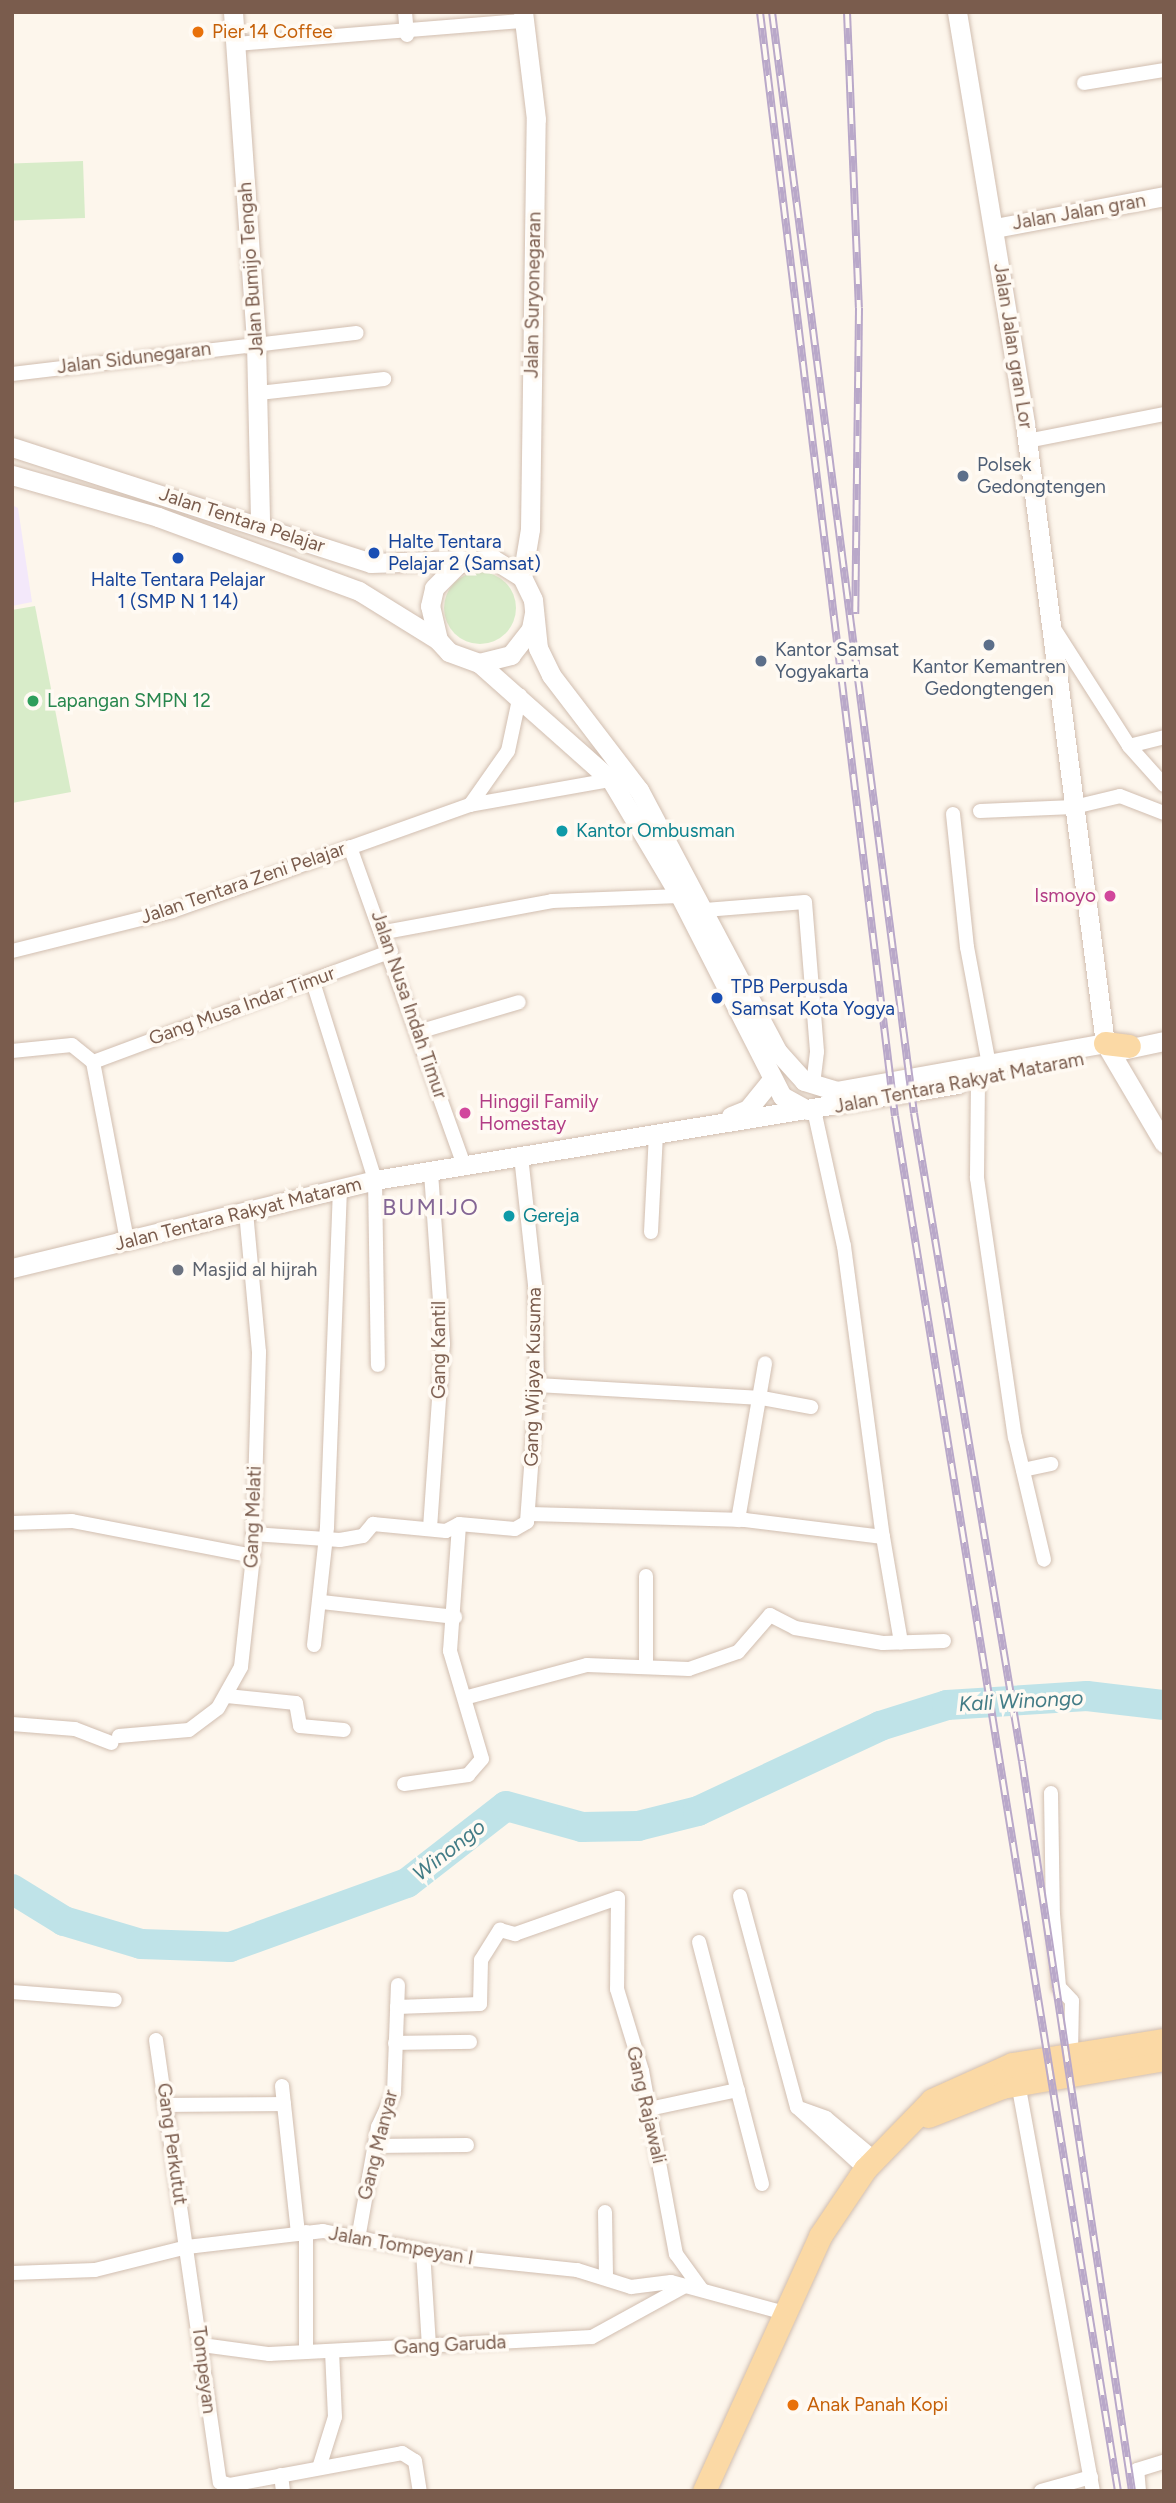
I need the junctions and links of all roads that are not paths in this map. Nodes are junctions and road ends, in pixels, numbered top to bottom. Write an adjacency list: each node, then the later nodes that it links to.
1 (233, 12): 6 (main road, Jalan Bumijo Tengah)
2 (405, 12): 5 (street)
3 (957, 12): 10 (main road, Jalan Jalan gran Lor)
4 (524, 17): 5 (street); 22 (main road, Jalan Suryonegaran)
5 (407, 34): 6 (street)
6 (236, 44): 12 (main road, Jalan Bumijo Tengah)
7 (1164, 71): 8 (street)
8 (1084, 83)
9 (1164, 196): 10 (main road, Jalan Jalan gran)
10 (995, 228): 17 (main road, Jalan Jalan gran Lor)
11 (357, 333): 12 (street, Jalan Sidunegaran)
12 (257, 343): 13 (street, Jalan Sidunegaran); 15 (main road, Jalan Bumijo Tengah)
13 (12, 374)
14 (384, 379): 15 (street)
15 (259, 393): 20 (main road, Jalan Bumijo Tengah)
16 (1164, 414): 17 (street)
17 (1027, 441): 24 (main road, Jalan Jalan gran Lor)
18 (12, 447): 20 (main road, Jalan Tentara Pelajar)
19 (12, 475): 25 (main road, Jalan Tentara Pelajar)
20 (260, 526): 21 (main road, Jalan Tentara Pelajar)
21 (476, 558): 22 (main road); 25 (main road)
22 (522, 577): 23 (main road)
23 (534, 613): 26 (main road); 39 (main road, Jalan Tentara Rakyat Mataram)
24 (1048, 620): 29 (street); 33 (main road, Jalan Jalan gran Lor)
25 (438, 640): 26 (main road)
26 (479, 663): 27 (main road, Jalan Tentara Rakyat Mataram)
27 (520, 694): 30 (main road, Jalan Tentara Rakyat Mataram); 32 (street)
28 (1164, 737): 29 (street)
29 (1129, 746): 31 (street)
30 (611, 780): 32 (street, Jalan Tentara Zeni Pelajar); 38 (main road, Jalan Tentara Rakyat Mataram)
31 (1164, 785)
32 (470, 805): 37 (street, Jalan Tentara Zeni Pelajar)
33 (1074, 807): 34 (street); 35 (street); 47 (main road, Jalan Jalan gran Lor)
34 (980, 811)
35 (1164, 813)
36 (953, 814): 50 (street)
37 (350, 847): 40 (street, Jalan Nusa Indah Timur); 41 (street, Jalan Tentara Zeni Pelajar)
38 (681, 896): 40 (street); 51 (main road, Jalan Tentara Rakyat Mataram)
39 (705, 910): 52 (main road, Jalan Tentara Rakyat Mataram); 52 (street)
40 (385, 932): 42 (street, Jalan Nusa Indah Timur)
41 (12, 951)
42 (391, 951): 43 (street, Gang Musa Indar Timur); 45 (street, Jalan Nusa Indah Timur)
43 (313, 982): 49 (street, Gang Musa Indar Timur); 60 (street)
44 (519, 1002): 45 (street)
45 (418, 1032): 58 (street, Jalan Nusa Indah Timur)
46 (1164, 1041): 47 (main road, Jalan Tentara Rakyat Mataram)
47 (1107, 1049): 50 (main road, Jalan Tentara Rakyat Mataram); 56 (main road)
48 (12, 1051): 49 (street)
49 (93, 1062): 64 (street)
50 (983, 1073): 52 (main road, Jalan Tentara Rakyat Mataram); 53 (main road, Jalan Tentara Rakyat Mataram); 72 (street)
51 (772, 1079): 53 (main road, Jalan Tentara Rakyat Mataram); 54 (main road, Jalan Tentara Rakyat Mataram)
52 (813, 1086)
53 (811, 1110): 54 (main road, Jalan Tentara Rakyat Mataram); 79 (street)
54 (714, 1123): 55 (main road, Jalan Tentara Rakyat Mataram)
55 (656, 1133): 57 (main road, Jalan Tentara Rakyat Mataram); 63 (street)
56 (1164, 1143)
57 (521, 1157): 58 (main road, Jalan Tentara Rakyat Mataram); 68 (street, Gang Wijaya Kusuma)
58 (464, 1165): 59 (main road, Jalan Tentara Rakyat Mataram)
59 (431, 1171): 60 (main road, Jalan Tentara Rakyat Mataram); 77 (street, Gang Kantil)
60 (375, 1180): 61 (main road, Jalan Tentara Rakyat Mataram); 67 (street)
61 (340, 1190): 62 (main road, Jalan Tentara Rakyat Mataram); 80 (street)
62 (246, 1212): 64 (main road, Jalan Tentara Rakyat Mataram); 78 (street, Gang Melati)
63 (651, 1232)
64 (127, 1241): 65 (main road, Jalan Tentara Rakyat Mataram)
65 (12, 1268)
66 (765, 1363): 69 (street)
67 (378, 1365)
68 (537, 1385): 69 (street); 73 (street, Gang Wijaya Kusuma)
69 (762, 1398): 70 (street); 74 (street)
70 (811, 1407)
71 (1051, 1464): 72 (street)
72 (1023, 1470): 82 (street)
73 (530, 1514): 74 (street); 76 (street)
74 (738, 1520): 79 (street)
75 (12, 1523): 81 (street)
76 (459, 1524): 77 (street); 85 (street)
77 (430, 1528): 80 (street)
78 (253, 1534): 80 (street); 81 (street, Gang Melati)
79 (883, 1537): 87 (street)
80 (326, 1541): 84 (street)
81 (253, 1556): 90 (street, Gang Melati)
82 (1044, 1560)
83 (646, 1576): 89 (street)
84 (321, 1602): 85 (street); 88 (street)
85 (455, 1616): 91 (street)
86 (944, 1641): 87 (street)
87 (901, 1643): 89 (street)
88 (314, 1645)
89 (646, 1667): 91 (street)
90 (227, 1696): 92 (street, Gang Melati); 93 (street)
91 (468, 1697): 94 (street)
92 (12, 1724)
93 (344, 1730)
94 (404, 1784)
95 (1051, 1793): 106 (street)
96 (740, 1896): 117 (street)
97 (699, 1942): 110 (street)
98 (398, 1985): 101 (street, Gang Manyar)
99 (12, 1992): 100 (street)
100 (115, 2000)
101 (397, 2007): 105 (street, Gang Manyar); 113 (street, Gang Rajawali)
102 (156, 2040): 112 (street, Gang Perkutut)
103 (1164, 2040): 106 (main road)
104 (470, 2042): 105 (street)
105 (395, 2043): 116 (street, Gang Manyar)
106 (1071, 2054): 114 (main road)
107 (1164, 2059): 108 (main road)
108 (1018, 2083): 114 (main road); 136 (street)
109 (282, 2086): 111 (street)
110 (738, 2090): 113 (street); 118 (street)
111 (284, 2104): 112 (street); 120 (street)
112 (166, 2105): 122 (street, Gang Perkutut)
113 (649, 2109): 127 (street, Gang Rajawali)
114 (912, 2122): 117 (main road)
115 (467, 2145): 116 (street)
116 (374, 2146): 121 (street, Gang Manyar)
117 (869, 2163): 128 (main road)
118 (762, 2184)
119 (606, 2212): 125 (street)
120 (302, 2232): 121 (street, Jalan Tompeyan I); 122 (street, Jalan Tompeyan I); 132 (street)
121 (358, 2239): 123 (street, Jalan Tompeyan I)
122 (187, 2247): 124 (street, Jalan Tompeyan I); 129 (street, Tompeyan)
123 (422, 2250): 125 (street, Jalan Tompeyan I); 130 (street)
124 (12, 2273)
125 (606, 2277): 126 (street, Jalan Tompeyan I)
126 (685, 2286): 127 (street, Jalan Tompeyan I); 130 (street, Gang Garuda)
127 (705, 2294): 128 (street, Jalan Tompeyan I)
128 (784, 2313): 139 (main road)
129 (202, 2345): 132 (street, Gang Garuda); 135 (street, Tompeyan)
130 (429, 2347): 131 (street, Gang Garuda)
131 (332, 2351): 132 (street, Gang Garuda); 134 (street)
132 (306, 2352)
133 (1164, 2462): 141 (street)
134 (319, 2468): 135 (street); 138 (street)
135 (281, 2476): 137 (street)
136 (1092, 2484): 140 (street)
137 (283, 2491)
138 (420, 2491)
139 (704, 2491)
140 (1041, 2491)
141 (1139, 2491)

